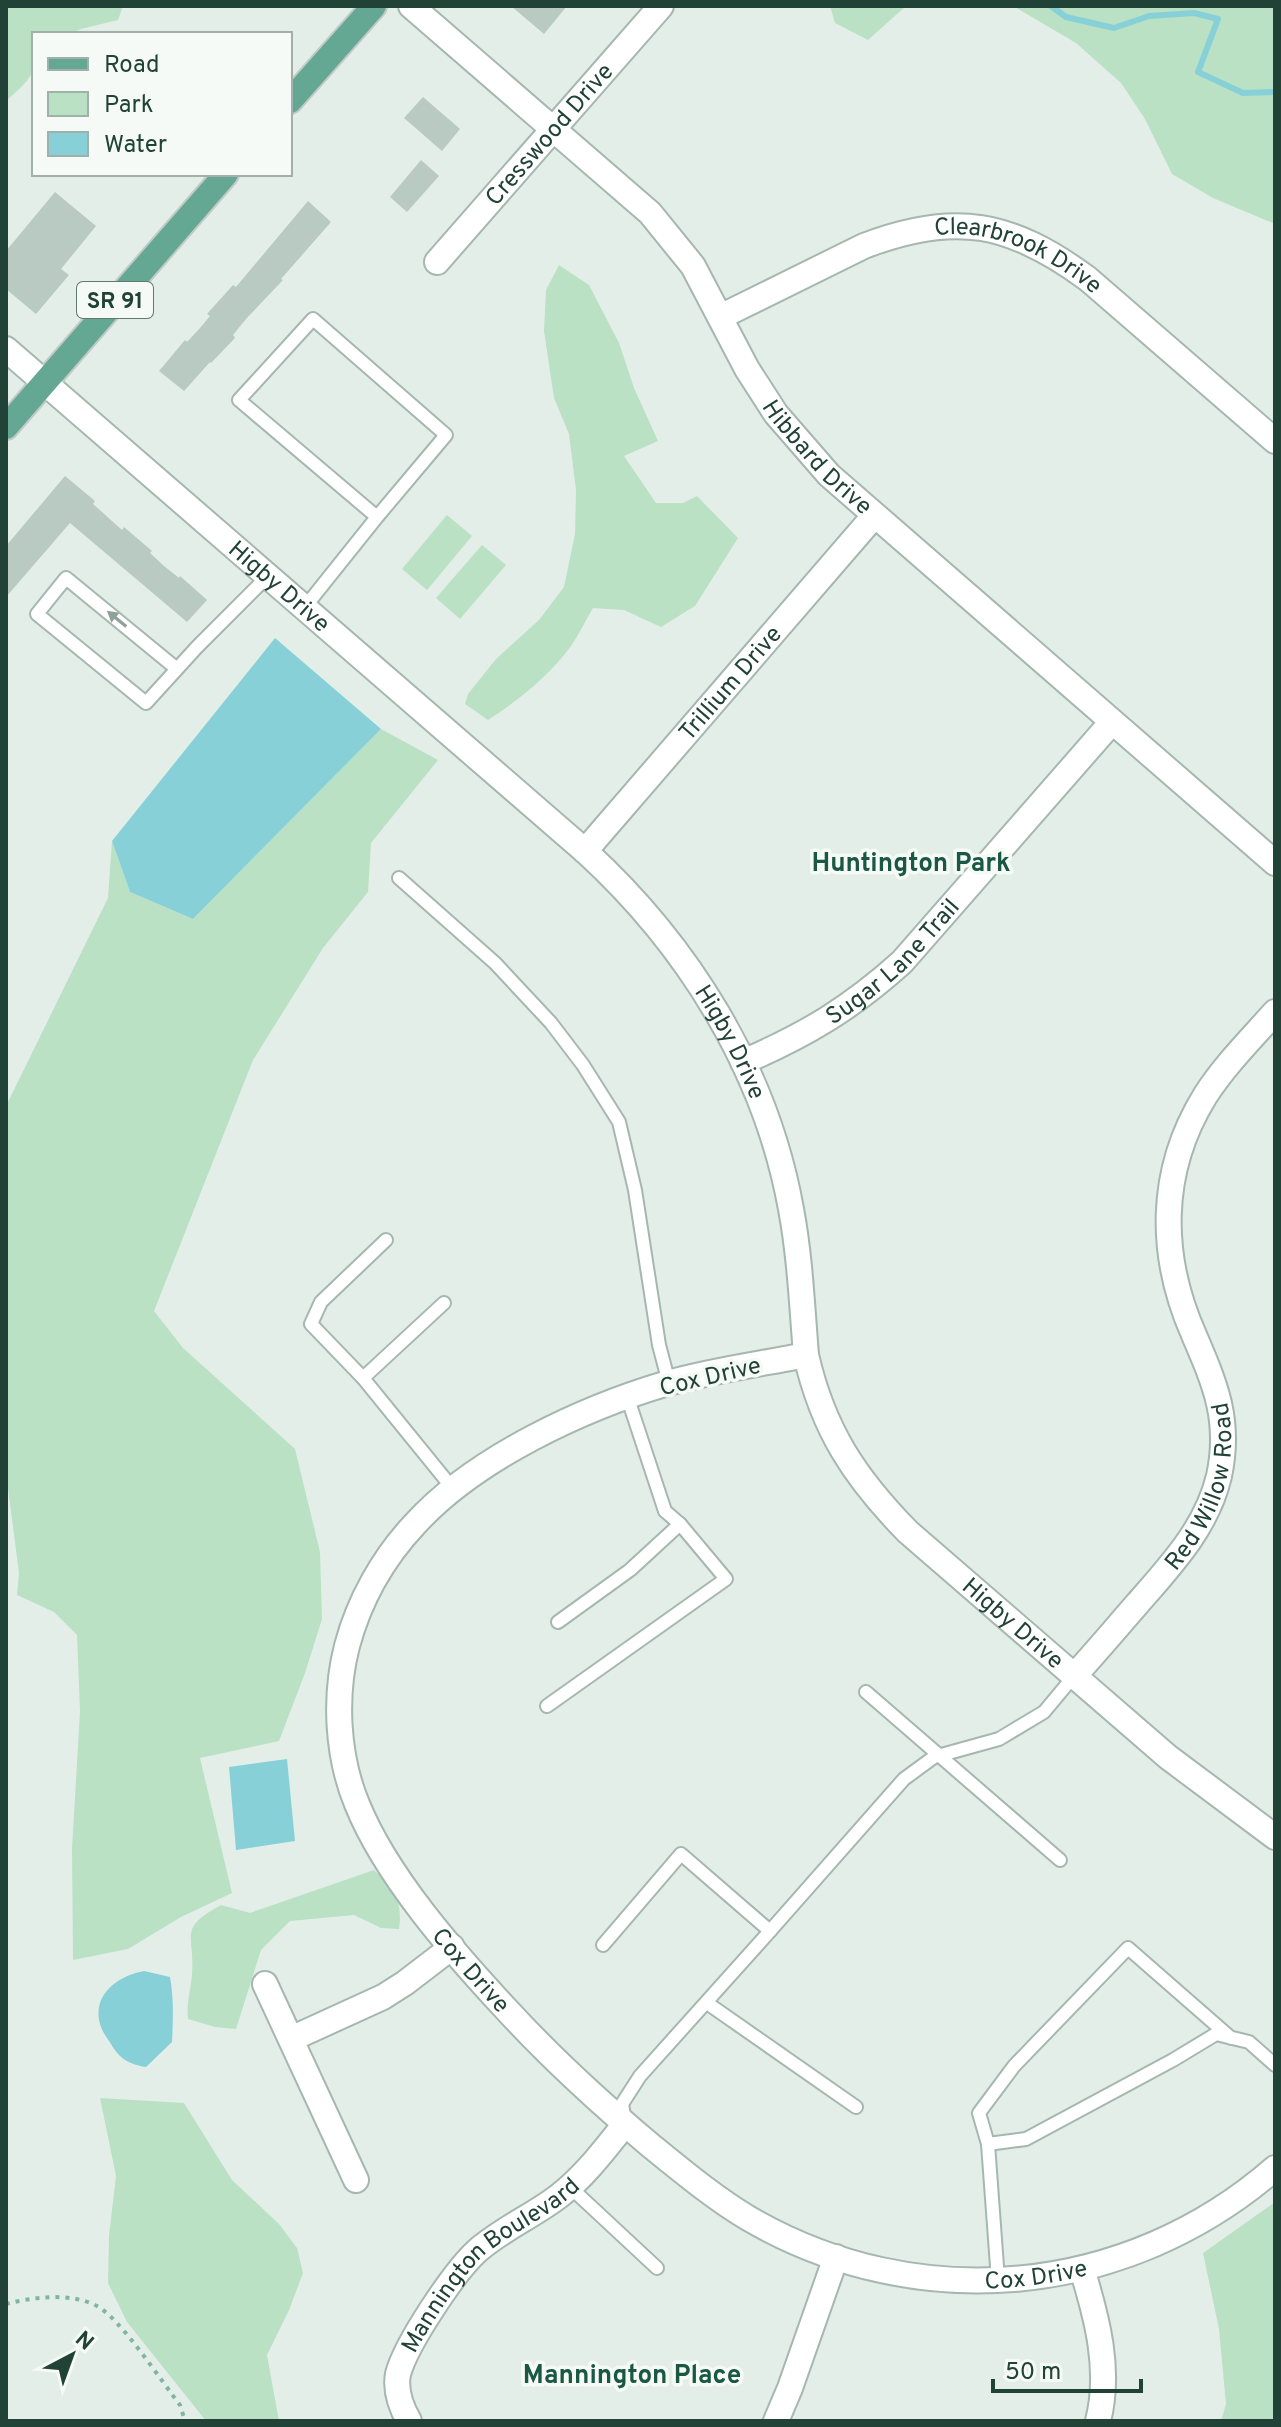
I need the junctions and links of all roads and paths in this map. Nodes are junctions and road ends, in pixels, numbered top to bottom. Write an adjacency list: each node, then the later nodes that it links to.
1 (374, 6): 4 (main road)
2 (411, 6): 5 (street, Hibbard Drive)
3 (661, 6): 5 (street, Cresswood Drive)
4 (292, 99)
5 (554, 129): 7 (street, Cresswood Drive); 8 (street, Hibbard Drive)
6 (224, 176): 10 (main road, SR 91)
7 (437, 262)
8 (720, 317): 12 (street, Clearbrook Drive); 13 (street, Hibbard Drive)
9 (6, 349): 10 (street, Higby Drive)
10 (45, 382): 11 (main road, SR 91); 15 (street, Higby Drive)
11 (6, 427)
12 (1275, 441)
13 (874, 516): 18 (street, Hibbard Drive); 19 (street, Trillium Drive)
14 (377, 517): 14 (lane); 16 (lane)
15 (269, 575): 16 (street, Higby Drive); 17 (lane)
16 (305, 607): 19 (street, Higby Drive)
17 (177, 669): 17 (lane, one-way to 17)
18 (1112, 722): 20 (street, Hibbard Drive); 23 (street, Sugar Lane Trail)
19 (585, 851): 23 (street, Higby Drive)
20 (1275, 863)
21 (399, 878): 28 (lane)
22 (1275, 1012): 33 (street, Red Willow Road)
23 (743, 1062): 26 (street, Higby Drive)
24 (386, 1240): 27 (lane)
25 (444, 1303): 27 (lane)
26 (806, 1355): 28 (street, Cox Drive); 33 (street, Higby Drive)
27 (363, 1378): 30 (lane)
28 (669, 1383): 29 (street, Cox Drive)
29 (627, 1396): 30 (street, Cox Drive); 31 (lane)
30 (454, 1490): 41 (street, Cox Drive)
31 (680, 1524): 32 (lane); 35 (lane)
32 (558, 1622)
33 (1074, 1676): 36 (lane); 37 (street, Higby Drive)
34 (866, 1692): 36 (lane)
35 (547, 1706)
36 (937, 1756): 38 (lane); 39 (lane)
37 (1275, 1837)
38 (1060, 1860)
39 (770, 1931): 40 (lane); 43 (lane)
40 (603, 1945)
41 (452, 1947): 45 (street); 48 (street, Cox Drive)
42 (265, 1984): 45 (street)
43 (707, 2003): 47 (lane); 48 (lane)
44 (1231, 2038): 46 (lane); 49 (lane); 49 (lane)
45 (291, 2039): 51 (street)
46 (1275, 2065)
47 (856, 2107)
48 (625, 2124): 52 (street, Mannington Boulevard); 53 (street, Cox Drive)
49 (988, 2144): 56 (lane)
50 (1275, 2168): 55 (street, Cox Drive)
51 (356, 2180)
52 (570, 2187): 54 (lane); 59 (street, Mannington Boulevard)
53 (836, 2257): 56 (street, Cox Drive); 60 (street)
54 (657, 2268)
55 (1082, 2269): 56 (street, Cox Drive); 61 (street)
56 (998, 2280)
57 (6, 2304): 58 (path)
58 (185, 2421)
59 (409, 2421)
60 (776, 2421)
61 (1098, 2421)

